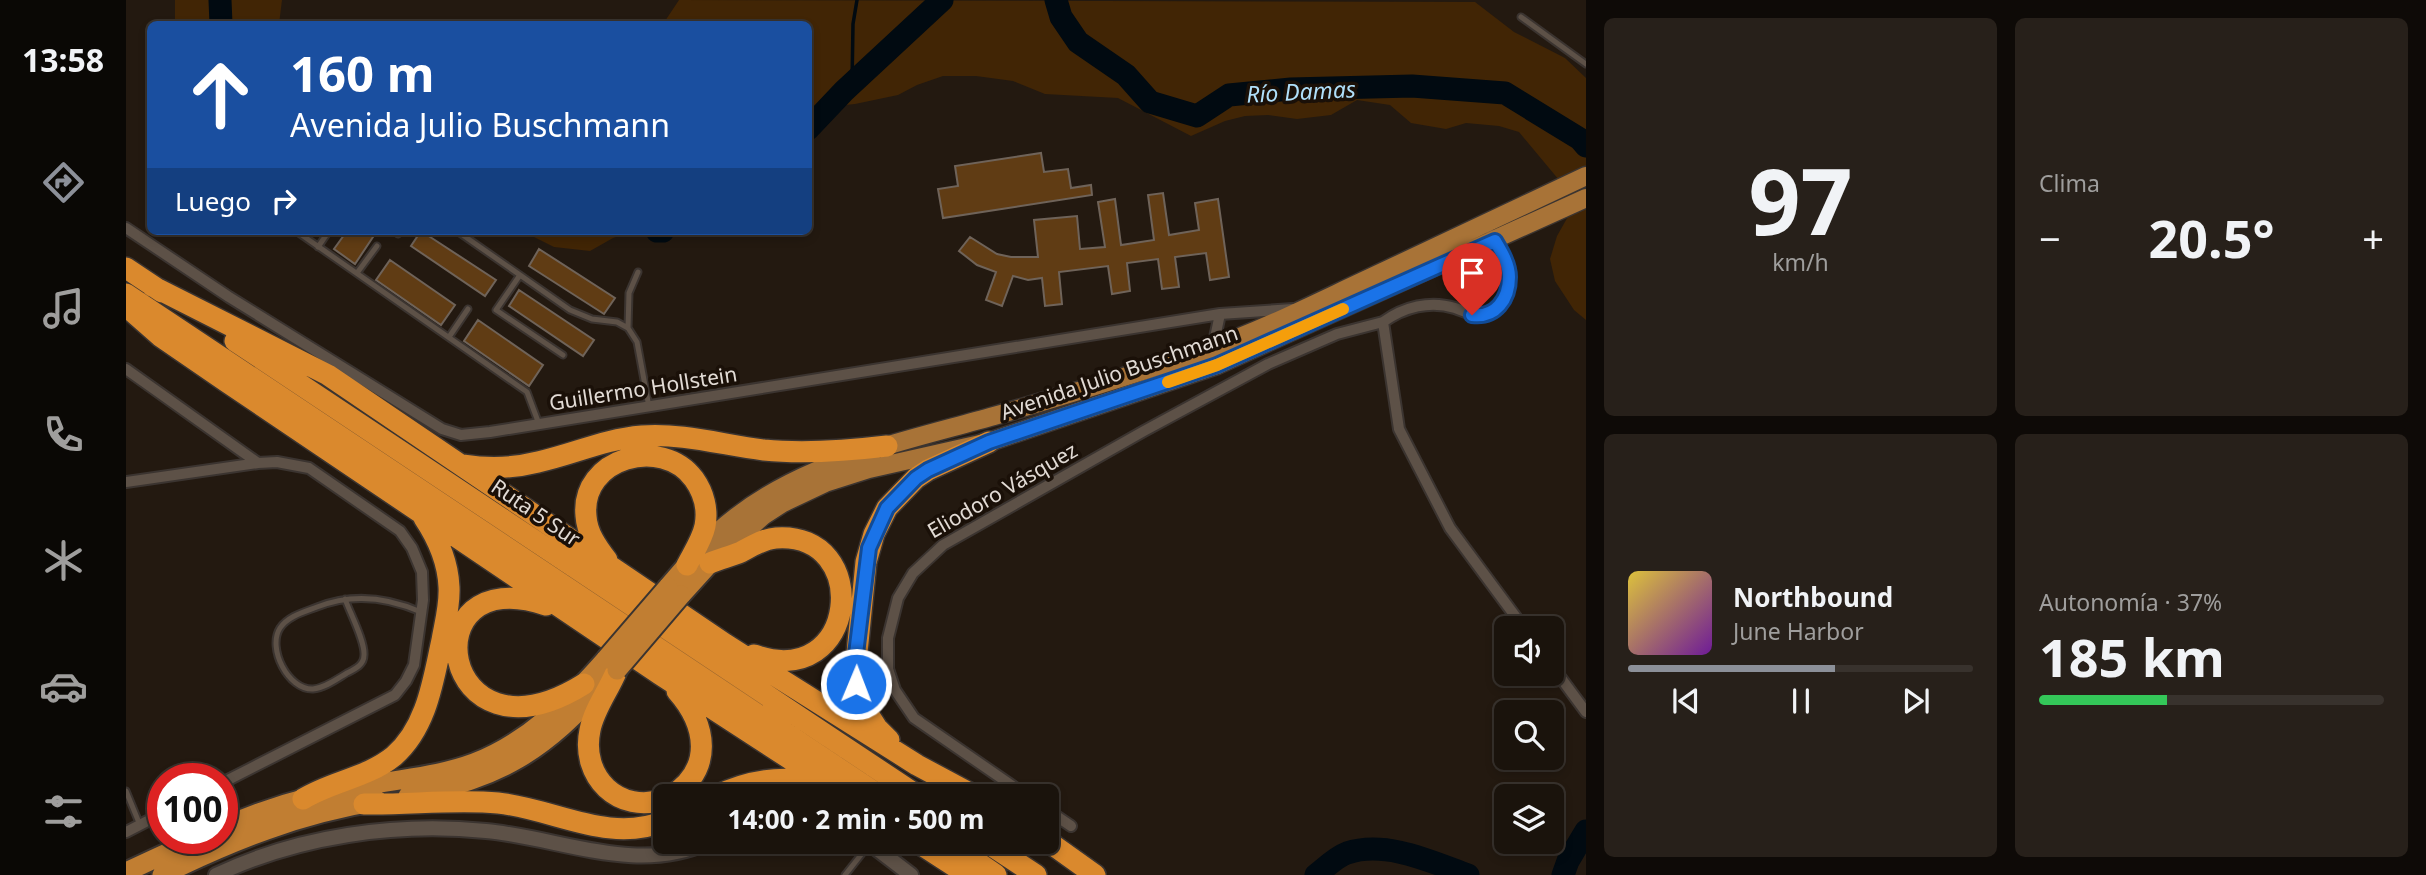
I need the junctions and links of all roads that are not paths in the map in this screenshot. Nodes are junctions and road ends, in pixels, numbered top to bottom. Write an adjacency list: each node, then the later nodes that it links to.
1 (1521, 17): 2 (lane)
2 (1586, 64)
3 (1586, 176): 5 (main road, Avenida Julio Buschmann)
4 (1586, 198): 10 (main road, Avenida Julio Buschmann)
5 (1483, 224): 10 (street, Eliodoro Vásquez); 21 (main road, Avenida Julio Buschmann)
6 (126, 228): 30 (street, Guillermo Hollstein)
7 (302, 235): 12 (lane)
8 (326, 235): 12 (lane)
9 (463, 235): 16 (lane)
10 (1495, 241): 23 (street, Eliodoro Vásquez); 31 (main road, Avenida Julio Buschmann)
11 (377, 246): 15 (lane)
12 (318, 247): 15 (lane)
13 (126, 268): 17 (highway, Ruta 5 Sur)
14 (638, 272): 24 (lane)
15 (357, 273): 25 (lane)
16 (520, 275): 24 (lane); 27 (lane)
17 (152, 286): 34 (highway); 58 (highway, Ruta 5 Sur)
18 (126, 294): 57 (highway)
19 (126, 306): 36 (highway)
20 (468, 309): 25 (lane)
21 (1304, 309): 22 (street, Guillermo Hollstein); 26 (main road, Avenida Julio Buschmann)
22 (1220, 314): 26 (street); 29 (street, Guillermo Hollstein)
23 (1383, 322): 44 (street); 60 (street, Eliodoro Vásquez)
24 (628, 328): 29 (lane)
25 (449, 337): 30 (lane)
26 (1213, 348): 32 (main road, Avenida Julio Buschmann)
27 (563, 355)
28 (126, 369): 33 (street)
29 (649, 407): 30 (street, Guillermo Hollstein)
30 (539, 424)
31 (989, 442): 37 (main road, Avenida Julio Buschmann); 51 (highway)
32 (887, 446): 34 (highway); 38 (main road, Avenida Julio Buschmann)
33 (258, 463): 35 (street); 42 (street)
34 (459, 464): 39 (highway)
35 (126, 482)
36 (416, 508): 43 (highway); 62 (highway)
37 (710, 563): 40 (highway, Avenida Julio Buschmann); 45 (highway)
38 (687, 565): 39 (highway); 40 (highway)
39 (621, 573): 45 (highway)
40 (675, 591): 46 (highway, bridge)
41 (345, 599): 41 (lane); 42 (lane)
42 (421, 612): 52 (street)
43 (570, 614): 47 (highway); 49 (highway)
44 (1515, 616)
45 (725, 644): 51 (highway)
46 (611, 664): 49 (highway); 63 (highway); 64 (highway)
47 (661, 675): 53 (highway); 56 (highway)
48 (1564, 682): 50 (street)
49 (584, 684): 62 (highway)
50 (1586, 712)
51 (917, 765): 59 (highway)
52 (238, 775)
53 (686, 784)
54 (748, 784): 55 (highway)
55 (818, 784)
56 (829, 784)
57 (862, 784)
58 (900, 784)
59 (953, 784)
60 (1010, 784)
61 (126, 791): 68 (lane)
62 (303, 799): 67 (highway)
63 (653, 802)
64 (364, 804): 69 (highway); 81 (highway)
65 (1059, 819): 70 (street)
66 (147, 821): 68 (street)
67 (238, 822)
68 (140, 825): 71 (street)
69 (653, 825)
70 (1071, 827)
71 (126, 832)
72 (1059, 849): 88 (highway)
73 (165, 854): 80 (highway)
74 (680, 854): 82 (street)
75 (860, 854): 83 (lane)
76 (884, 854): 84 (street)
77 (936, 854): 85 (highway)
78 (965, 854): 86 (highway)
79 (1004, 854): 87 (highway)
80 (126, 872)
81 (162, 875)
82 (216, 875)
83 (845, 875)
84 (911, 875)
85 (968, 875)
86 (996, 875)
87 (1035, 875)
88 (1095, 875)

